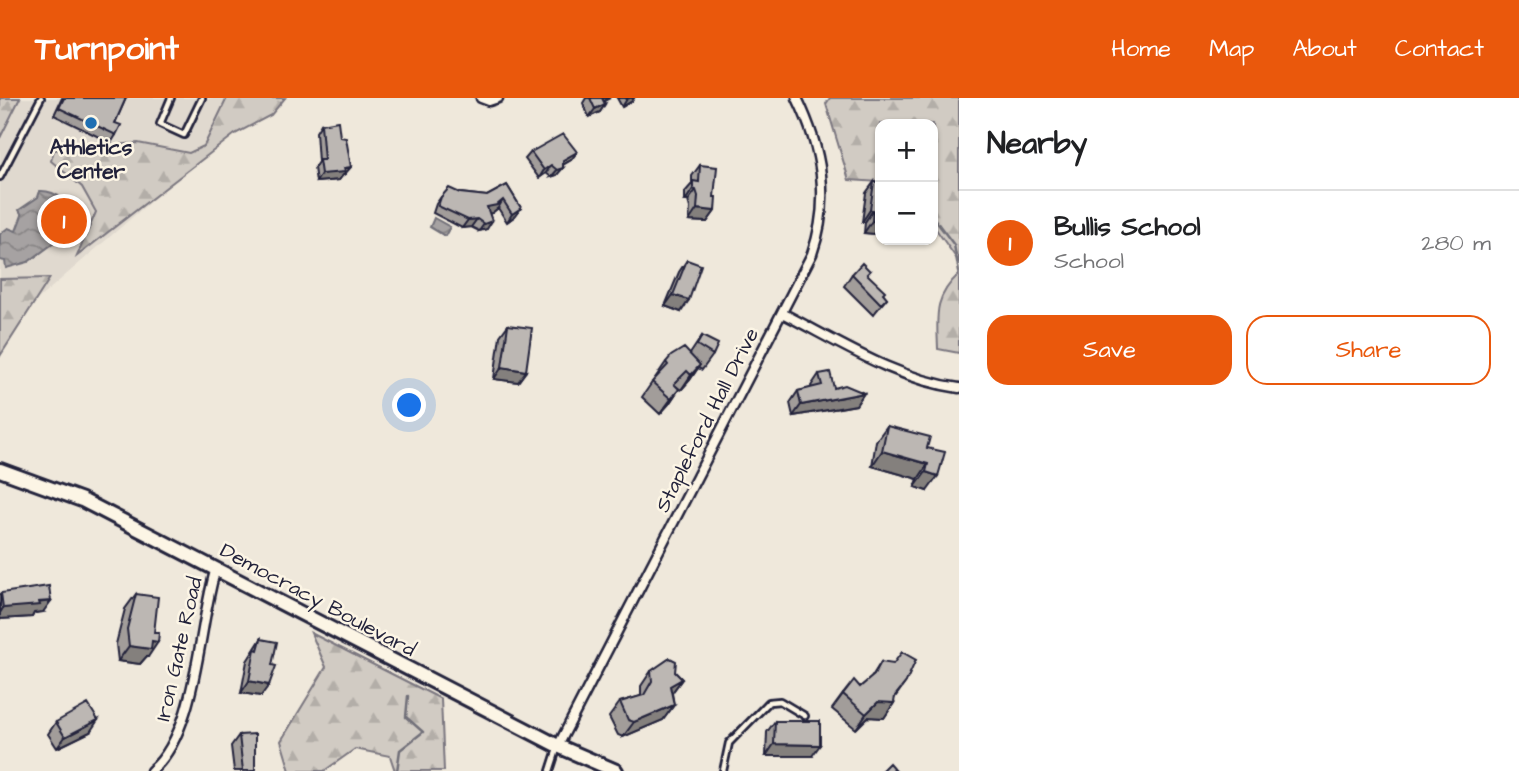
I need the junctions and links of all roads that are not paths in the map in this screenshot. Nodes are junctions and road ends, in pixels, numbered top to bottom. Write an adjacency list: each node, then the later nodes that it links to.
1 (41, 98): 7 (lane)
2 (171, 98): 3 (lane)
3 (202, 98)
4 (481, 98): 5 (street)
5 (498, 98)
6 (797, 98): 8 (street, Stapleford Hall Drive)
7 (0, 177)
8 (782, 313): 9 (street); 13 (street, Stapleford Hall Drive)
9 (959, 388)
10 (0, 470): 11 (main road, Democracy Boulevard)
11 (216, 568): 13 (main road, Democracy Boulevard); 14 (street, Iron Gate Road)
12 (805, 716): 17 (lane)
13 (558, 746): 15 (lane); 16 (main road, Democracy Boulevard)
14 (155, 770)
15 (550, 771)
16 (615, 771)
17 (723, 771)

